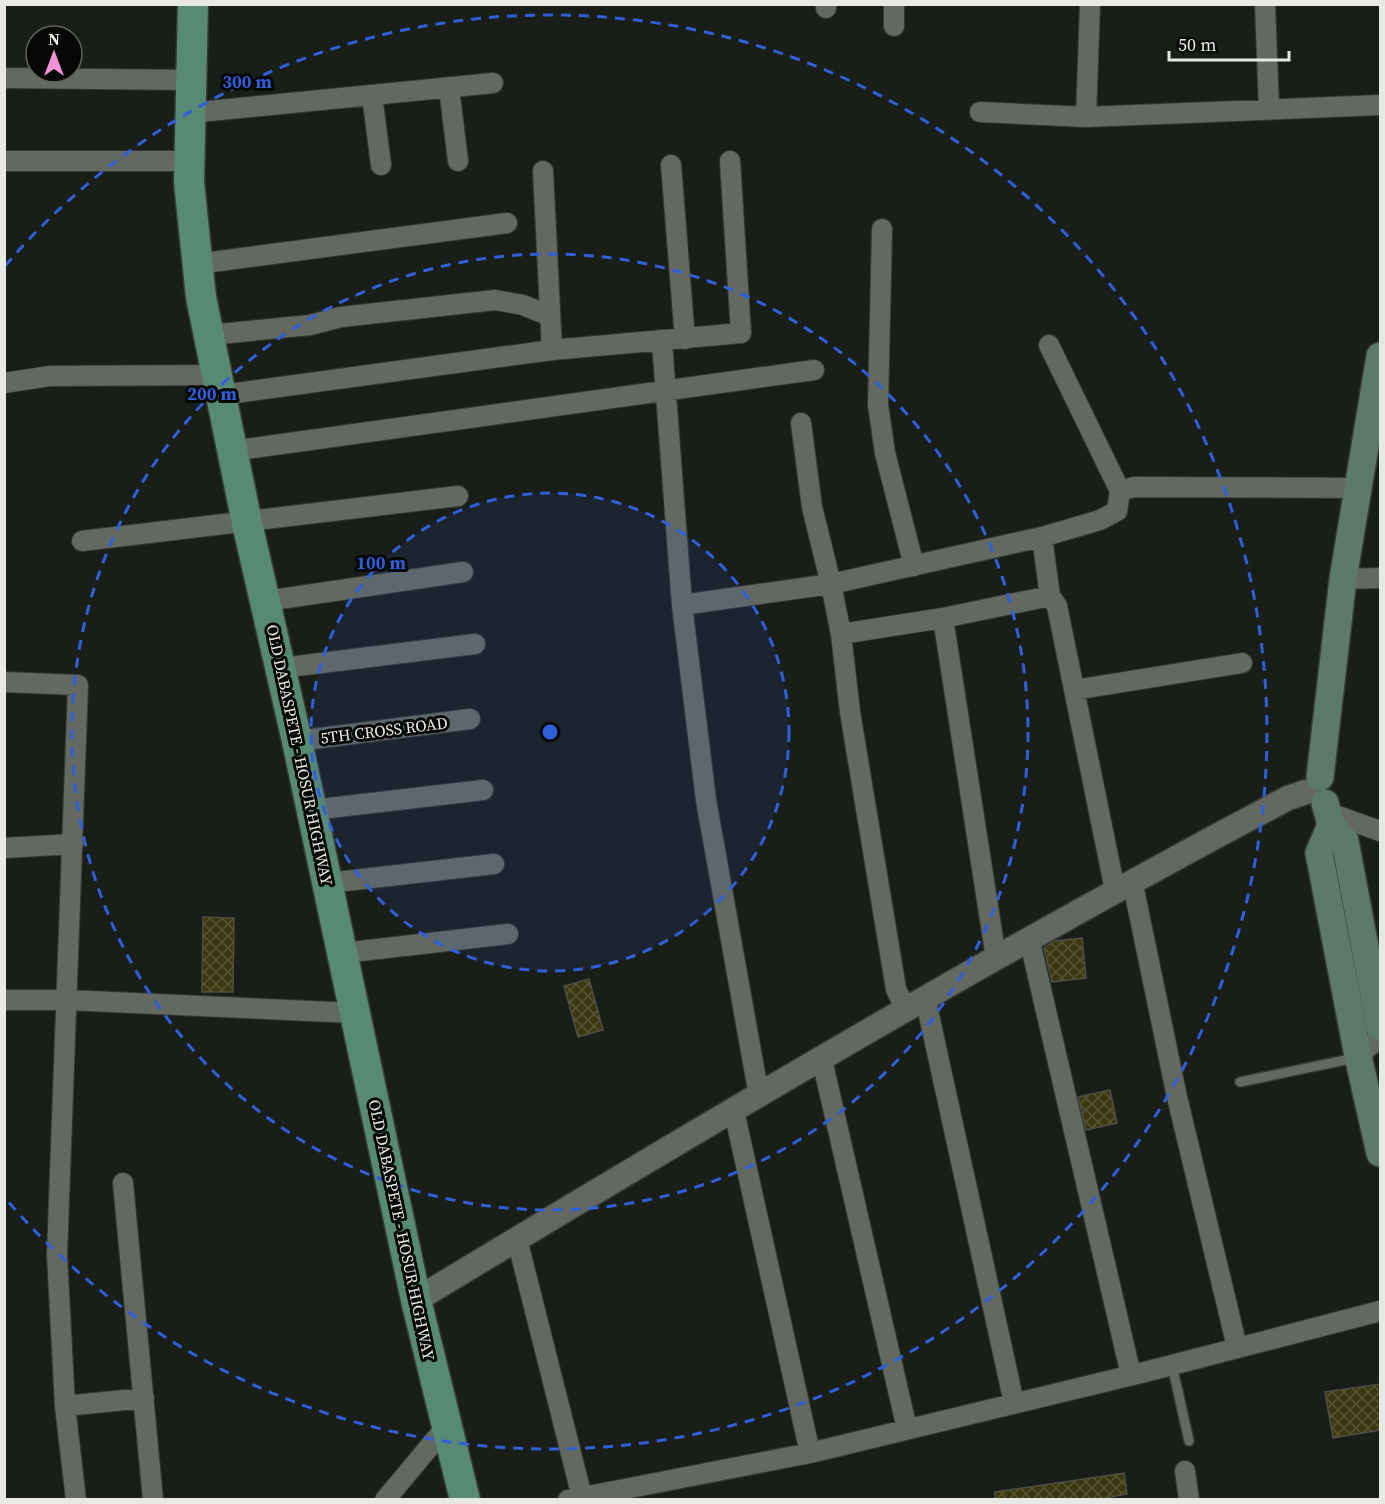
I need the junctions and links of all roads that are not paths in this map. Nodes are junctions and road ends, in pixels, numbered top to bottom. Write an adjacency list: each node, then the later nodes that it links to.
1 (193, 4): 7 (main road, OLD DABASPETE - HOSUR HIGHWAY)
2 (894, 4): 5 (street)
3 (1090, 4): 15 (street)
4 (1264, 4): 12 (street)
5 (894, 26)
6 (4, 78): 7 (street)
7 (190, 80): 13 (main road, OLD DABASPETE - HOSUR HIGHWAY)
8 (493, 83): 9 (street)
9 (449, 88): 10 (street); 18 (street)
10 (372, 95): 13 (street); 20 (street)
11 (1380, 105): 12 (street)
12 (1269, 108): 15 (street)
13 (189, 112): 17 (main road, OLD DABASPETE - HOSUR HIGHWAY)
14 (980, 112): 15 (street)
15 (1086, 117)
16 (4, 161): 17 (street)
17 (189, 161): 25 (main road, OLD DABASPETE - HOSUR HIGHWAY)
18 (458, 161)
19 (730, 161): 28 (street)
20 (381, 165)
21 (671, 165): 28 (street)
22 (543, 171): 26 (street)
23 (507, 223): 25 (street)
24 (882, 229): 45 (street)
25 (197, 264): 27 (main road, OLD DABASPETE - HOSUR HIGHWAY)
26 (550, 316): 27 (street); 31 (street)
27 (208, 335): 35 (main road, OLD DABASPETE - HOSUR HIGHWAY)
28 (685, 339): 29 (street)
29 (662, 342): 31 (street); 36 (street)
30 (1048, 345): 40 (street)
31 (552, 350): 35 (street)
32 (1380, 362): 39 (main road)
33 (814, 370): 36 (street)
34 (4, 383): 35 (street)
35 (219, 385): 38 (main road, OLD DABASPETE - HOSUR HIGHWAY)
36 (666, 391): 38 (street); 52 (street)
37 (801, 423): 49 (street)
38 (232, 451): 42 (main road, OLD DABASPETE - HOSUR HIGHWAY)
39 (1356, 488): 40 (street); 48 (main road)
40 (1120, 491): 43 (street)
41 (458, 496): 42 (street)
42 (247, 523): 44 (street); 51 (main road, OLD DABASPETE - HOSUR HIGHWAY)
43 (1042, 537): 45 (street); 50 (street)
44 (82, 541)
45 (914, 566): 49 (street)
46 (463, 572): 51 (street)
47 (1380, 578): 48 (street)
48 (1343, 579): 63 (main road)
49 (831, 584): 52 (street); 54 (street)
50 (1050, 596): 53 (street); 59 (street)
51 (266, 601): 57 (main road, OLD DABASPETE - HOSUR HIGHWAY)
52 (682, 605): 84 (street)
53 (943, 618): 54 (street); 74 (street)
54 (841, 634): 77 (street)
55 (474, 644): 57 (street)
56 (1242, 663): 59 (street)
57 (281, 668): 61 (main road, OLD DABASPETE - HOSUR HIGHWAY)
58 (4, 682): 66 (street)
59 (1074, 690): 70 (street)
60 (470, 719): 61 (street, 5TH CROSS ROAD)
61 (297, 741): 64 (main road, OLD DABASPETE - HOSUR HIGHWAY)
62 (483, 790): 64 (street)
63 (1322, 802): 65 (street); 70 (street); 79 (main road); 81 (main road)
64 (312, 810): 69 (main road, OLD DABASPETE - HOSUR HIGHWAY)
65 (1380, 831)
66 (74, 844): 67 (street); 76 (street)
67 (4, 848)
68 (494, 864): 69 (street)
69 (327, 883): 73 (main road, OLD DABASPETE - HOSUR HIGHWAY)
70 (1124, 885): 72 (street); 91 (street)
71 (508, 934): 73 (street)
72 (1029, 938): 74 (street); 93 (street)
73 (343, 953): 78 (main road, OLD DABASPETE - HOSUR HIGHWAY)
74 (996, 958): 77 (street)
75 (4, 1000): 76 (street)
76 (67, 1000): 78 (street); 96 (street)
77 (915, 1002): 82 (street); 95 (street)
78 (355, 1013): 89 (main road, OLD DABASPETE - HOSUR HIGHWAY)
79 (1380, 1027)
80 (1380, 1037): 81 (street)
81 (1358, 1056): 83 (lane); 86 (main road)
82 (822, 1060): 84 (street); 98 (street)
83 (1240, 1082)
84 (759, 1096): 85 (street)
85 (734, 1111): 88 (street); 100 (street)
86 (1380, 1153)
87 (123, 1183): 94 (street)
88 (517, 1239): 89 (street); 102 (street)
89 (416, 1300): 97 (main road, OLD DABASPETE - HOSUR HIGHWAY)
90 (1380, 1311): 91 (street)
91 (1237, 1347): 92 (street)
92 (1172, 1365): 93 (street); 99 (lane)
93 (1131, 1375): 95 (street)
94 (144, 1398): 96 (street); 104 (street)
95 (1014, 1403): 98 (street)
96 (65, 1406): 103 (street)
97 (446, 1427): 105 (street); 106 (main road, OLD DABASPETE - HOSUR HIGHWAY)
98 (907, 1429): 100 (street)
99 (1188, 1442)
100 (810, 1453): 102 (street)
101 (1185, 1471): 107 (street)
102 (575, 1498)
103 (76, 1500)
104 (153, 1500)
105 (385, 1500)
106 (465, 1500)
107 (1189, 1500)

